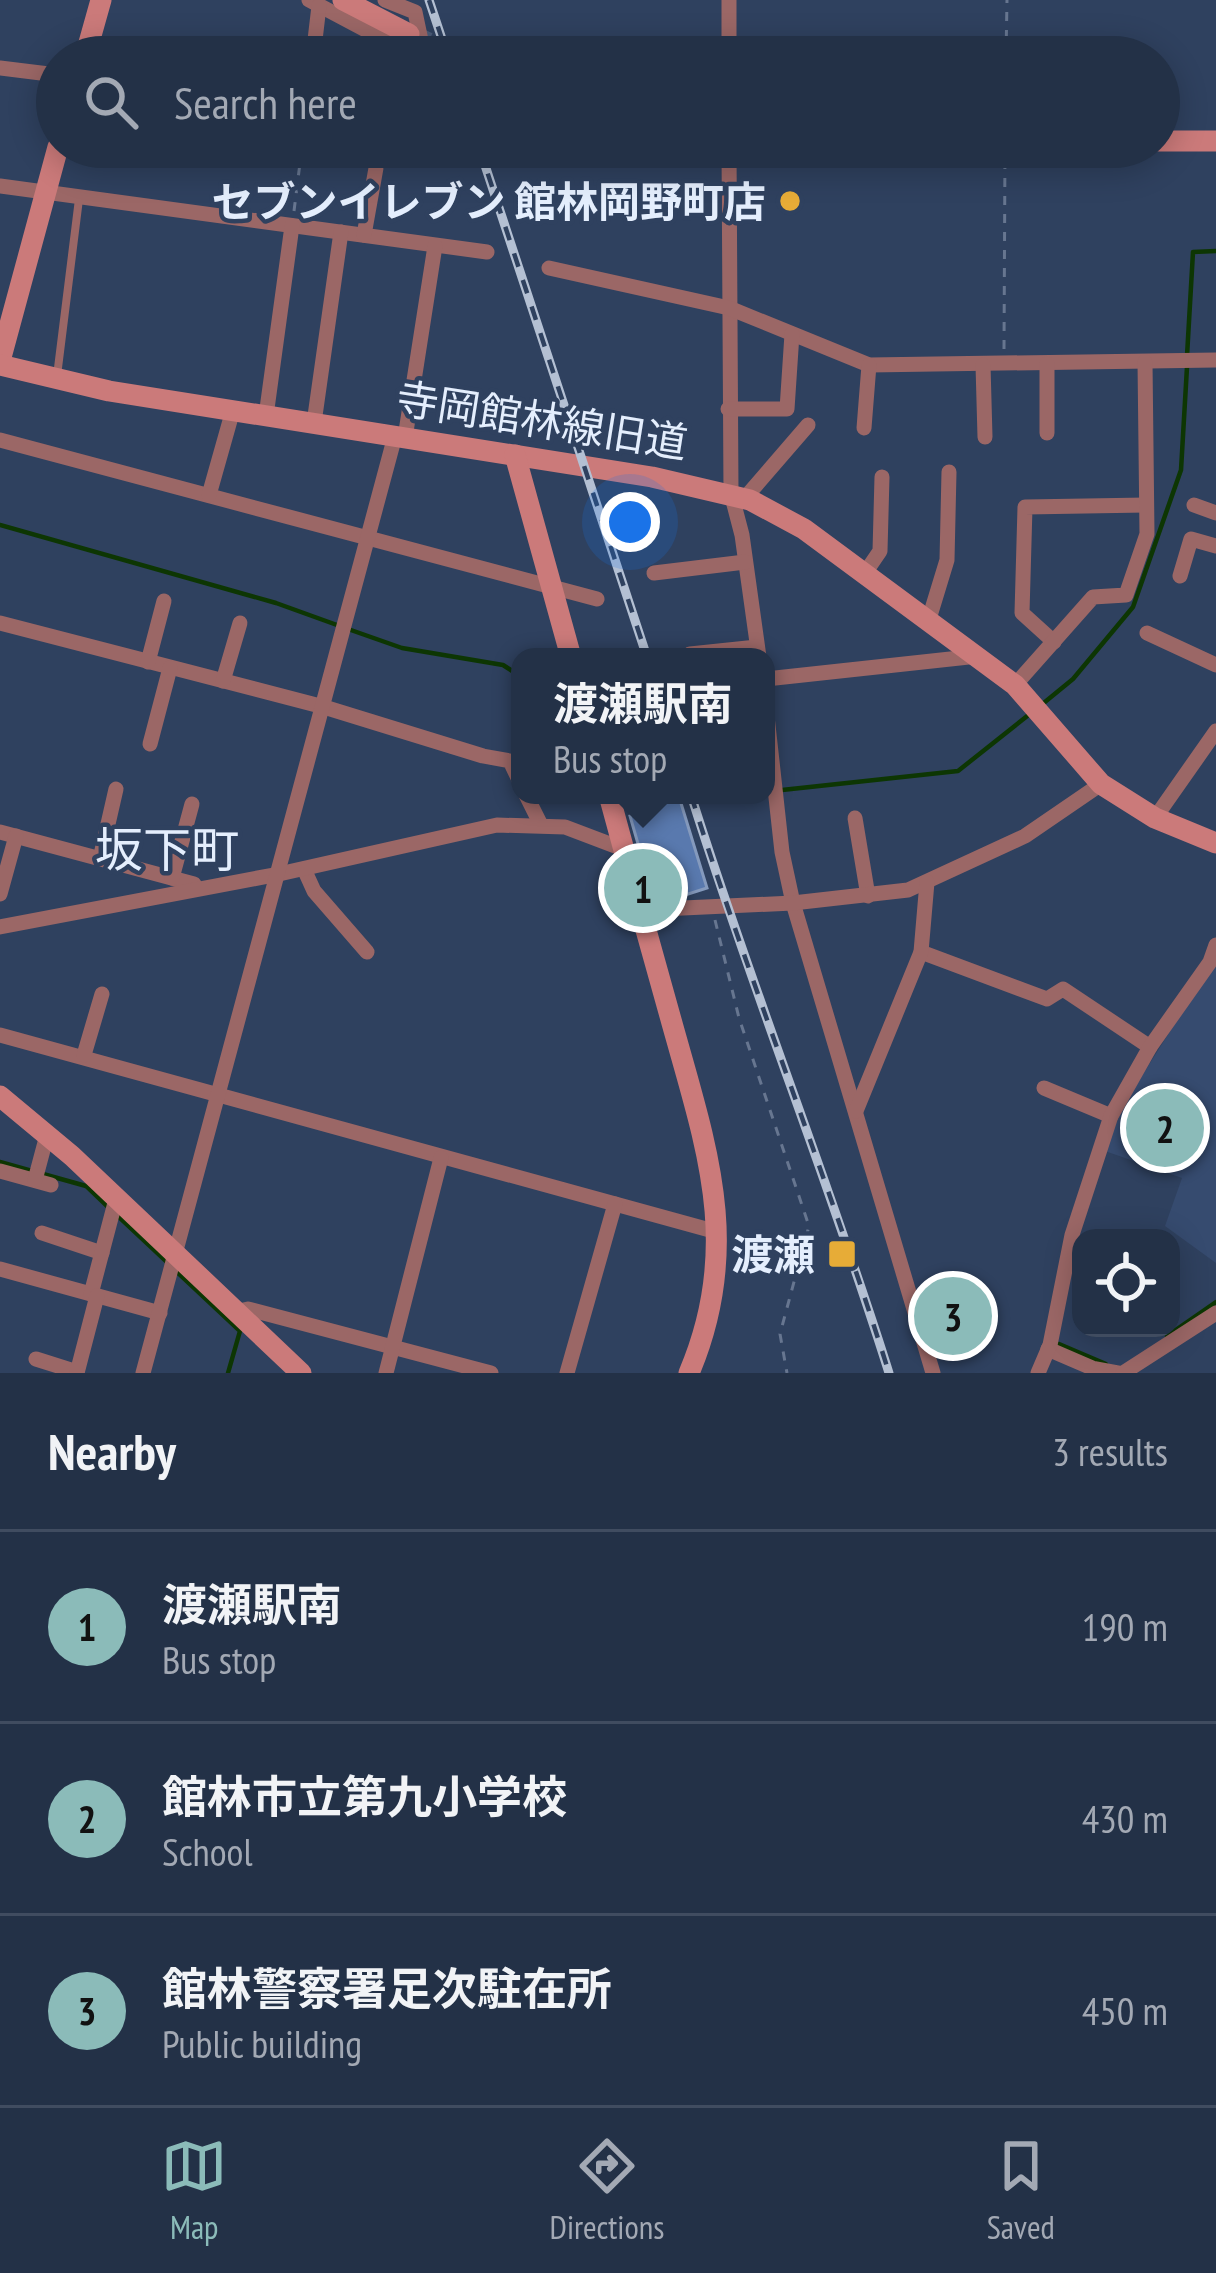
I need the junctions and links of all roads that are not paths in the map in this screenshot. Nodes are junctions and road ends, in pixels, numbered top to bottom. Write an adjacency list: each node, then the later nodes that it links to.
1 (101, 0): 7 (street)
2 (343, 0): 6 (street)
3 (385, 0): 6 (street)
4 (729, 0): 10 (street)
5 (314, 3): 8 (street); 9 (street)
6 (412, 16)
7 (91, 36)
8 (313, 36)
9 (379, 36)
10 (729, 36)
11 (0, 68): 12 (street)
12 (36, 72)
13 (1180, 141): 14 (street)
14 (1216, 141)
15 (52, 168): 19 (street)
16 (376, 168): 23 (street)
17 (729, 168): 27 (street, 寺岡館林線旧道)
18 (0, 186): 19 (street)
19 (45, 192): 20 (street); 31 (street)
20 (79, 199): 21 (street); 35 (lane)
21 (292, 226): 22 (street); 38 (street)
22 (341, 232): 23 (street); 39 (street)
23 (364, 235): 24 (street)
24 (436, 246): 25 (street); 43 (street)
25 (487, 252)
26 (549, 268): 27 (street)
27 (729, 308): 28 (street); 36 (street, 寺岡館林線旧道)
28 (792, 334): 34 (street); 36 (street)
29 (1216, 360): 30 (street)
30 (1144, 362): 33 (street); 51 (street)
31 (0, 363): 35 (street, 寺岡館林線旧道)
32 (982, 364): 33 (street); 34 (street); 44 (street)
33 (1047, 364): 42 (street)
34 (869, 365): 41 (street)
35 (56, 381): 37 (street, 寺岡館林線旧道)
36 (728, 409): 50 (street, 寺岡館林線旧道)
37 (233, 410): 38 (street, 寺岡館林線旧道); 49 (street)
38 (266, 416): 39 (street, 寺岡館林線旧道)
39 (314, 423): 43 (street, 寺岡館林線旧道)
40 (808, 424): 50 (street)
41 (864, 428)
42 (1047, 433)
43 (400, 437): 46 (street, 寺岡館林線旧道); 54 (street)
44 (985, 437)
45 (0, 440): 49 (street)
46 (515, 454): 50 (street, 寺岡館林線旧道); 60 (street)
47 (950, 472): 63 (street)
48 (882, 477): 58 (street)
49 (209, 495): 54 (street)
50 (738, 495): 56 (street); 58 (street)
51 (1147, 505): 67 (street); 67 (street)
52 (1194, 505): 53 (street)
53 (1216, 514)
54 (368, 538): 60 (street); 77 (street)
55 (1216, 546): 59 (street)
56 (745, 562): 57 (street); 69 (street)
57 (654, 573)
58 (865, 573): 63 (street)
59 (1180, 576)
60 (552, 589): 61 (street); 68 (street)
61 (597, 599)
62 (164, 601): 71 (street)
63 (929, 619): 70 (street)
64 (240, 622): 75 (street)
65 (0, 623): 71 (street)
66 (1147, 633): 72 (street)
67 (1054, 642): 76 (street)
68 (568, 648)
69 (757, 648)
70 (978, 656): 74 (street); 76 (street)
71 (148, 662): 73 (street)
72 (1216, 665)
73 (170, 668): 75 (street); 79 (street)
74 (775, 679)
75 (223, 681): 77 (street)
76 (1015, 686): 81 (street)
77 (324, 707): 80 (street); 95 (street)
78 (1216, 731): 88 (street)
79 (150, 744)
80 (511, 761)
81 (1101, 784): 88 (street); 97 (street)
82 (116, 789): 93 (street)
83 (775, 789): 101 (street)
84 (191, 804): 96 (street)
85 (530, 804): 89 (street)
86 (611, 804): 92 (street)
87 (855, 818): 100 (street)
88 (1155, 818): 91 (street)
89 (541, 825): 92 (street); 94 (street)
90 (8, 834): 93 (street); 99 (street)
91 (1216, 843)
92 (623, 849): 102 (street)
93 (100, 859): 96 (street)
94 (304, 868): 95 (street); 105 (street)
95 (279, 874): 98 (street); 113 (street)
96 (172, 878): 98 (street)
97 (927, 882): 100 (street); 106 (street)
98 (202, 886): 103 (street)
99 (0, 895)
100 (868, 896): 101 (street)
101 (793, 903): 102 (street); 114 (street)
102 (640, 910): 121 (street)
103 (0, 927)
104 (1216, 945): 109 (street)
105 (368, 952)
106 (921, 952): 109 (street); 114 (street)
107 (102, 994): 110 (street)
108 (0, 1035): 110 (street)
109 (1150, 1047): 115 (street)
110 (84, 1055): 113 (street)
111 (1044, 1088): 115 (street)
112 (0, 1096): 116 (street)
113 (218, 1097): 117 (street); 124 (street)
114 (856, 1111): 140 (street)
115 (1111, 1116): 131 (street)
116 (47, 1135): 118 (street); 119 (street)
117 (441, 1158): 120 (street); 130 (street)
118 (0, 1172)
119 (116, 1198): 123 (street); 124 (street)
120 (615, 1204): 121 (street); 138 (street)
121 (717, 1232): 139 (street)
122 (42, 1233): 123 (street)
123 (102, 1253): 126 (street)
124 (176, 1256): 127 (street); 129 (street)
125 (0, 1269): 126 (street)
126 (94, 1295): 129 (street); 133 (street)
127 (235, 1312): 130 (street); 135 (street)
128 (1216, 1312): 142 (street)
129 (160, 1313): 134 (street)
130 (392, 1348): 136 (street); 137 (street)
131 (1048, 1349): 141 (street); 142 (street)
132 (36, 1359): 133 (street)
133 (77, 1372)
134 (143, 1373)
135 (301, 1373)
136 (386, 1373)
137 (491, 1373)
138 (568, 1373)
139 (688, 1373)
140 (933, 1373)
141 (1038, 1373)
142 (1121, 1373)

